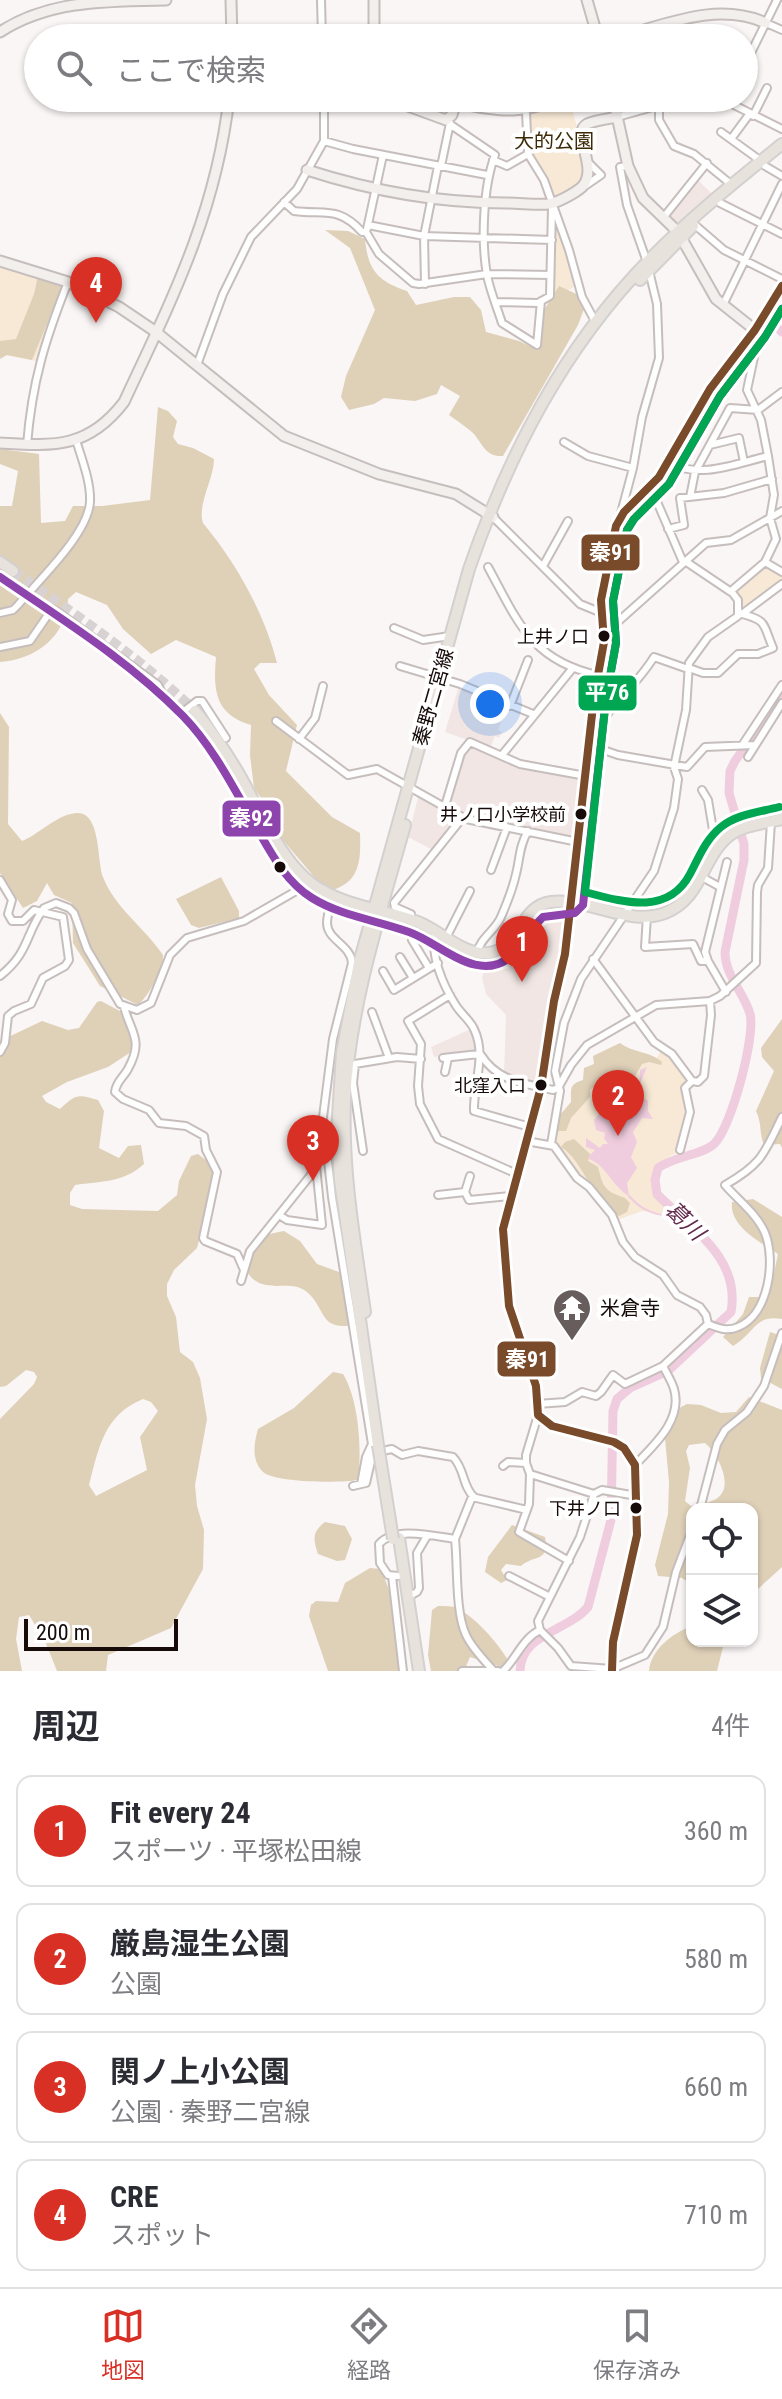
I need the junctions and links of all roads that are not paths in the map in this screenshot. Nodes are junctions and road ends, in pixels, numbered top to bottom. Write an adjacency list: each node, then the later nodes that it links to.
1 (33, 0): 8 (street)
2 (166, 0): 8 (street)
3 (231, 0): 10 (street)
4 (321, 0): 11 (street)
5 (374, 0): 12 (street)
6 (587, 0): 13 (street)
7 (777, 0): 9 (street)
8 (36, 11): 16 (street)
9 (766, 23): 14 (street); 15 (street); 17 (street)
10 (232, 24)
11 (322, 24)
12 (374, 24)
13 (594, 24)
14 (679, 24)
15 (782, 30)
16 (0, 32)
17 (758, 39)
18 (767, 88): 19 (street)
19 (758, 103)
20 (227, 112): 82 (street)
21 (324, 112): 37 (street)
22 (421, 112): 33 (street)
23 (453, 112): 33 (street)
24 (495, 112): 25 (street)
25 (526, 112): 40 (street)
26 (616, 112): 32 (street)
27 (630, 112): 32 (street)
28 (659, 112): 43 (street)
29 (744, 112): 31 (street)
30 (752, 112): 31 (street)
31 (750, 116): 34 (street); 36 (street)
32 (617, 117): 46 (street); 57 (street)
33 (450, 122): 42 (street); 45 (street)
34 (782, 129)
35 (721, 132): 36 (street)
36 (731, 139): 44 (street)
37 (324, 141): 41 (street); 47 (street)
38 (782, 144): 44 (main road, 秦野二宮線)
39 (782, 152): 44 (main road, 秦野二宮線)
40 (528, 154): 42 (street); 57 (street)
41 (383, 155): 45 (street); 52 (street)
42 (493, 160): 48 (street)
43 (707, 163): 51 (street); 58 (street)
44 (763, 164): 49 (street); 51 (main road, 秦野二宮線); 56 (main road, 秦野二宮線)
45 (440, 166): 48 (street); 53 (street)
46 (628, 166): 58 (street); 69 (street)
47 (307, 170): 52 (street); 54 (street)
48 (487, 175): 55 (street)
49 (782, 176)
50 (782, 184): 59 (street)
51 (732, 185): 63 (main road, 秦野二宮線)
52 (374, 189): 53 (street); 61 (street)
53 (431, 200): 55 (street); 64 (street)
54 (284, 202): 61 (street); 83 (street)
55 (486, 203): 57 (street); 65 (street)
56 (720, 203): 59 (street); 60 (main road, 秦野二宮線)
57 (552, 204): 66 (street); 80 (street)
58 (663, 218): 63 (street)
59 (763, 224): 62 (street); 68 (street)
60 (695, 225): 63 (main road, 秦野二宮線); 68 (street)
61 (367, 228): 64 (street); 74 (street)
62 (782, 234)
63 (680, 235): 69 (main road, 秦野二宮線); 78 (street)
64 (424, 236): 65 (street); 74 (street)
65 (485, 239): 66 (street); 70 (street)
66 (552, 240): 71 (street)
67 (0, 261): 73 (street)
68 (745, 261): 72 (street); 78 (street)
69 (648, 266): 80 (main road, 秦野二宮線); 94 (street); 100 (main road, 秦野二宮線)
70 (487, 274): 71 (street); 74 (street); 77 (street)
71 (550, 275): 76 (street)
72 (782, 279)
73 (68, 282): 82 (street); 88 (street)
74 (425, 284)
75 (782, 286): 79 (street)
76 (541, 301): 77 (street); 77 (street)
77 (495, 302)
78 (723, 305): 81 (street)
79 (777, 305): 81 (street)
80 (596, 323): 100 (main road, 秦野二宮線)
81 (755, 330): 85 (street); 93 (street)
82 (156, 332): 83 (street); 86 (street)
83 (197, 365): 100 (street)
84 (782, 392): 85 (street)
85 (758, 410): 89 (street); 91 (street)
86 (76, 440): 88 (street); 115 (street)
87 (0, 443): 88 (street)
88 (27, 445)
89 (710, 445): 92 (street); 95 (street)
90 (564, 454): 94 (street)
91 (768, 456): 92 (street); 96 (street)
92 (744, 462): 95 (street)
93 (668, 463): 95 (street); 97 (street)
94 (633, 468): 102 (street)
95 (695, 472): 98 (street)
96 (772, 479): 98 (street); 101 (street)
97 (651, 488): 102 (street); 104 (street)
98 (690, 497): 104 (street)
99 (782, 511): 101 (street)
100 (491, 514): 109 (street); 120 (main road, 秦野二宮線); 127 (main road, 秦野二宮線)
101 (770, 518): 105 (street); 106 (street)
102 (619, 520): 116 (street)
103 (568, 521): 109 (street)
104 (668, 529): 106 (street)
105 (779, 538): 108 (street)
106 (684, 561): 114 (street); 119 (street)
107 (0, 562): 111 (main road)
108 (765, 562): 112 (street); 114 (street)
109 (543, 566): 116 (street)
110 (488, 567): 124 (street)
111 (13, 571)
112 (782, 572)
113 (782, 584): 117 (street)
114 (731, 592): 117 (street)
115 (0, 613)
116 (602, 613): 119 (street)
117 (740, 614): 125 (street); 125 (street)
118 (394, 628): 120 (street)
119 (603, 630): 126 (street)
120 (450, 636): 127 (main road, 秦野二宮線)
121 (0, 647): 134 (street)
122 (528, 660): 131 (street)
123 (400, 666): 127 (street)
124 (572, 669): 126 (street); 133 (street)
125 (688, 669): 136 (street); 144 (street)
126 (597, 675): 136 (street)
127 (441, 679): 131 (street); 146 (main road, 秦野二宮線)
128 (782, 685): 139 (street)
129 (323, 686): 138 (street)
130 (782, 703): 141 (street)
131 (510, 706): 133 (street)
132 (195, 711): 148 (main road)
133 (533, 714): 142 (street)
134 (179, 715): 137 (street); 148 (street)
135 (276, 721): 138 (street)
136 (591, 726): 140 (street)
137 (226, 738)
138 (299, 739): 146 (street)
139 (744, 744): 141 (street); 144 (street)
140 (589, 745): 144 (street); 145 (street)
141 (754, 745): 143 (street)
142 (502, 755): 145 (street); 149 (street)
143 (748, 757)
144 (674, 767): 167 (street)
145 (586, 776): 154 (street)
146 (412, 787): 149 (street); 165 (main road, 秦野二宮線)
147 (702, 790): 155 (street)
148 (251, 796): 160 (main road)
149 (445, 806): 150 (street)
150 (463, 817): 152 (street); 169 (street)
151 (777, 820): 155 (main road); 182 (street)
152 (507, 827): 153 (street); 157 (street)
153 (528, 831): 154 (street); 173 (street)
154 (578, 842): 164 (street)
155 (722, 844): 158 (main road)
156 (727, 862): 161 (street)
157 (491, 870)
158 (702, 877): 161 (street); 168 (main road)
159 (0, 880): 166 (street)
160 (310, 883): 163 (main road); 185 (street)
161 (720, 887): 176 (street)
162 (470, 891): 171 (street)
163 (333, 896): 165 (main road); 201 (street)
164 (572, 901): 167 (main road); 173 (main road); 194 (street)
165 (378, 910): 169 (main road); 217 (main road, 秦野二宮線)
166 (41, 912): 180 (street); 185 (street); 188 (street)
167 (625, 914): 168 (main road); 175 (street)
168 (647, 916): 176 (street)
169 (412, 920): 170 (main road)
170 (436, 931): 171 (main road); 177 (street)
171 (446, 938): 173 (main road)
172 (412, 940): 178 (street)
173 (477, 953)
174 (400, 957): 181 (street)
175 (593, 959): 187 (street); 195 (street)
176 (701, 962): 182 (street)
177 (438, 963): 178 (street); 183 (street)
178 (429, 968): 181 (street)
179 (383, 971): 181 (street)
180 (0, 976)
181 (413, 978)
182 (726, 992): 184 (street)
183 (450, 995): 189 (street); 191 (street)
184 (710, 1001): 187 (street); 193 (street)
185 (124, 1007): 211 (street)
186 (372, 1012): 190 (street)
187 (636, 1016): 193 (street); 195 (street)
188 (0, 1052)
189 (479, 1054): 192 (street); 194 (street); 197 (street)
190 (389, 1058): 191 (street); 203 (street)
191 (421, 1059): 205 (street)
192 (445, 1072)
193 (692, 1081): 202 (street)
194 (541, 1087): 195 (street); 197 (street)
195 (558, 1088): 200 (street)
196 (782, 1117): 198 (street)
197 (530, 1127): 199 (street)
198 (779, 1132): 213 (street)
199 (526, 1141): 200 (street); 205 (street)
200 (551, 1144): 213 (street)
201 (324, 1149): 204 (street); 217 (street)
202 (680, 1150)
203 (363, 1151)
204 (316, 1166): 210 (street); 210 (street)
205 (517, 1174): 209 (street)
206 (470, 1176): 207 (street)
207 (465, 1192): 208 (street); 209 (street)
208 (438, 1195)
209 (511, 1196): 219 (street)
210 (279, 1215): 211 (street)
211 (244, 1270): 212 (street)
212 (241, 1281)
213 (710, 1325): 215 (street)
214 (782, 1333): 231 (street)
215 (687, 1343): 216 (street); 218 (street)
216 (696, 1351)
217 (365, 1354): 220 (main road, 秦野二宮線)
218 (664, 1367): 219 (street); 223 (street)
219 (537, 1404): 221 (street)
220 (373, 1408): 226 (street); 234 (main road, bridge)
221 (538, 1415): 222 (street); 223 (street)
222 (526, 1463): 224 (street); 225 (street)
223 (635, 1465): 229 (street)
224 (503, 1466)
225 (530, 1474): 228 (street); 232 (street)
226 (361, 1484): 227 (street); 230 (street)
227 (353, 1486)
228 (594, 1494): 229 (street); 237 (street)
229 (637, 1496): 244 (street)
230 (474, 1497): 232 (street); 235 (street)
231 (702, 1503)
232 (527, 1510): 237 (street)
233 (427, 1536): 235 (street); 238 (street); 240 (street)
234 (396, 1539): 238 (main road); 240 (main road)
235 (455, 1539): 249 (street)
236 (686, 1546): 244 (street)
237 (569, 1561): 241 (street)
238 (395, 1576): 245 (street); 246 (main road)
239 (509, 1576): 241 (street)
240 (408, 1597): 247 (main road)
241 (550, 1597): 242 (street)
242 (540, 1630): 243 (street); 249 (street)
243 (578, 1669): 244 (street)
244 (612, 1670)
245 (403, 1671)
246 (412, 1671)
247 (419, 1671)
248 (462, 1671): 249 (street)
249 (498, 1671)

